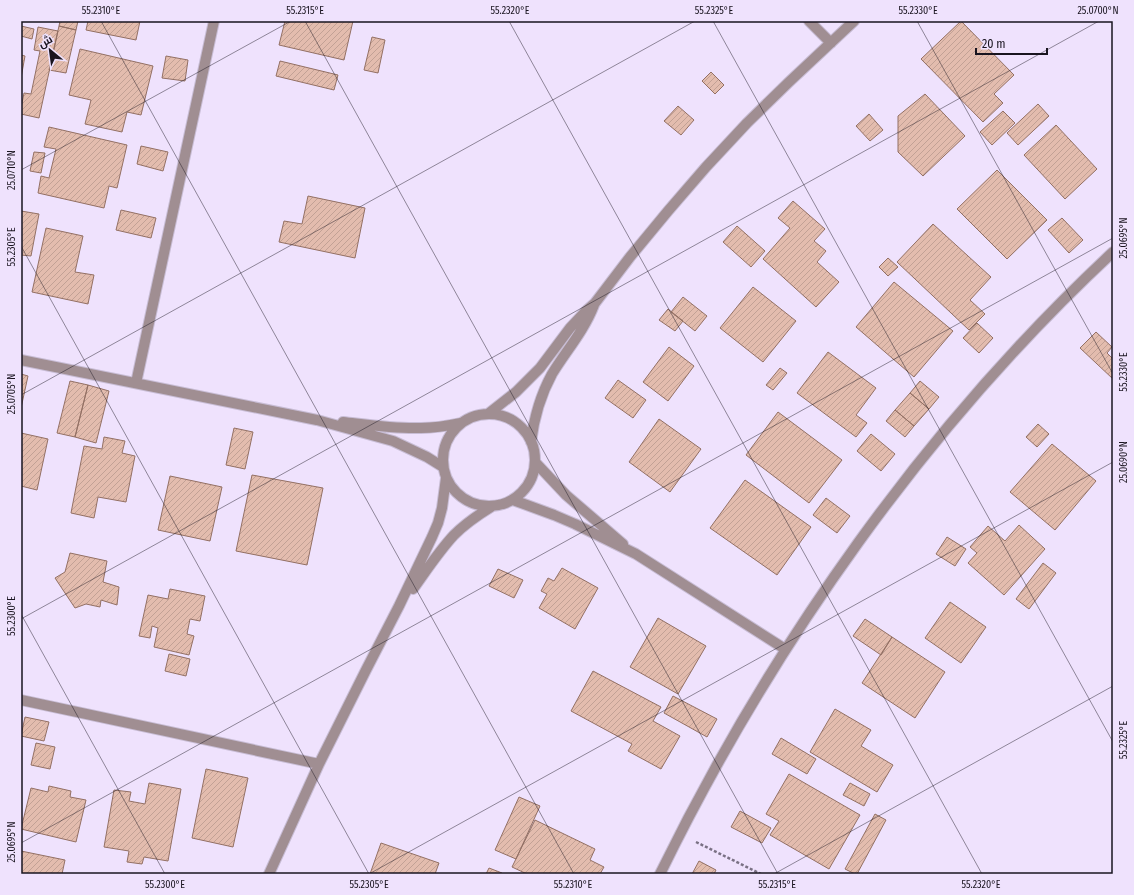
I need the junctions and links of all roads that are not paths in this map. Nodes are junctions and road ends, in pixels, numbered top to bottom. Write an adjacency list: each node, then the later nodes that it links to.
1 (214, 21): 8 (street)
2 (809, 21): 4 (street)
3 (854, 21): 4 (street)
4 (830, 43): 6 (street)
5 (1113, 252): 20 (street)
6 (595, 304): 9 (street); 12 (street)
7 (21, 360): 8 (street)
8 (136, 383): 10 (street)
9 (488, 414): 11 (street); 12 (street)
10 (317, 420): 11 (street); 14 (street)
11 (461, 424): 14 (street)
12 (531, 442): 13 (street)
13 (535, 462): 16 (street); 18 (street)
14 (443, 467): 15 (street)
15 (446, 478): 17 (street); 19 (street)
16 (513, 500): 17 (street); 18 (street)
17 (491, 507): 19 (street)
18 (636, 554): 20 (street)
19 (399, 606): 22 (street)
20 (785, 649): 24 (street)
21 (21, 700): 22 (street)
22 (319, 764): 23 (street)
23 (269, 874)
24 (660, 874)

